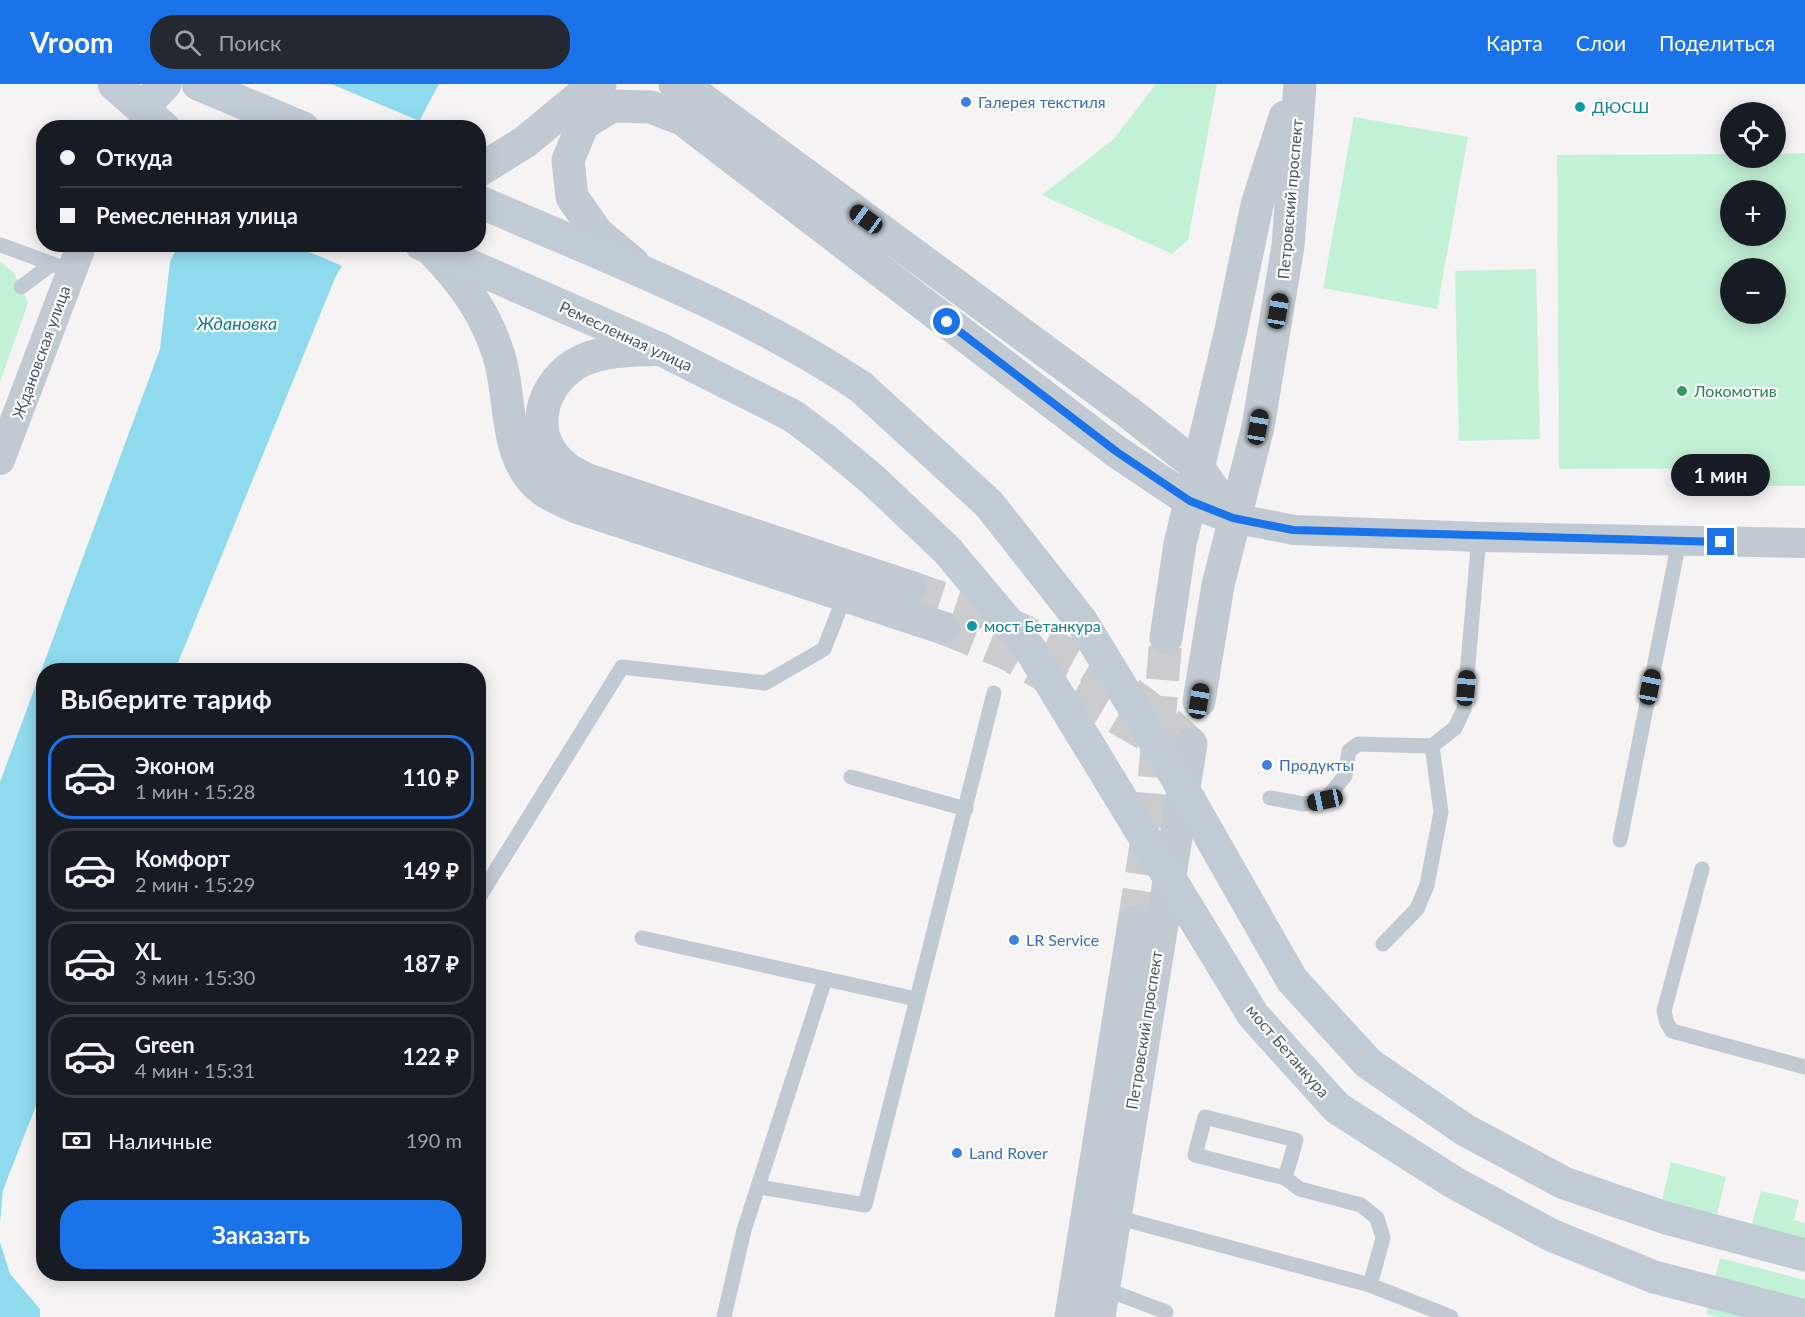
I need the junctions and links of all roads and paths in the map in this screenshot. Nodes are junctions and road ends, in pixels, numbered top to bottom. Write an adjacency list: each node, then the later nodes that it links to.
1 (114, 84): 8 (main road)
2 (165, 84): 8 (main road)
3 (600, 84): 10 (street)
4 (675, 84): 21 (street)
5 (1295, 84): 21 (street, Петровский проспект)
6 (1300, 84): 23 (street, Петровский проспект)
7 (204, 87): 9 (main road)
8 (146, 112)
9 (284, 120)
10 (486, 166)
11 (486, 205): 16 (main road)
12 (1, 245): 15 (lane)
13 (431, 252): 28 (street)
14 (437, 252): 18 (main road, Ремесленная улица)
15 (68, 260): 17 (lane); 20 (street, Ждановская улица)
16 (648, 276): 22 (street); 50 (main road, bridge)
17 (21, 287)
18 (660, 349): 19 (main road, Ремесленная улица); 27 (street)
19 (825, 440): 54 (main road, мост Бетанкура, bridge)
20 (0, 460)
21 (1198, 467): 22 (street, Петровский проспект); 23 (street)
22 (1190, 501): 23 (street); 30 (street, Петровский проспект)
23 (1233, 518): 24 (street); 32 (street, Петровский проспект)
24 (1479, 537): 25 (street); 34 (lane)
25 (1679, 541): 26 (street); 38 (lane)
26 (1805, 543)
27 (910, 588)
28 (845, 595): 29 (street); 40 (lane)
29 (944, 628)
30 (1166, 638)
31 (994, 693): 37 (lane)
32 (1199, 701)
33 (1191, 744): 49 (street, Петровский проспект)
34 (1432, 746): 36 (lane); 43 (lane)
35 (850, 777): 37 (lane)
36 (1270, 798)
37 (966, 809): 45 (lane)
38 (1620, 840)
39 (1702, 869): 46 (lane)
40 (486, 883)
41 (1134, 923): 49 (street, Петровский проспект)
42 (642, 938): 44 (lane)
43 (1383, 944)
44 (825, 979): 45 (lane); 48 (lane)
45 (916, 999): 48 (lane)
46 (1805, 1067)
47 (1285, 1178): 47 (lane); 51 (lane)
48 (759, 1187): 55 (lane)
49 (1101, 1213): 51 (lane); 52 (street, Петровский проспект)
50 (1805, 1255)
51 (1370, 1285): 57 (lane)
52 (1093, 1296): 53 (lane); 56 (street, Петровский проспект)
53 (1166, 1312)
54 (1805, 1316)
55 (724, 1317)
56 (1071, 1317)
57 (1451, 1317)

